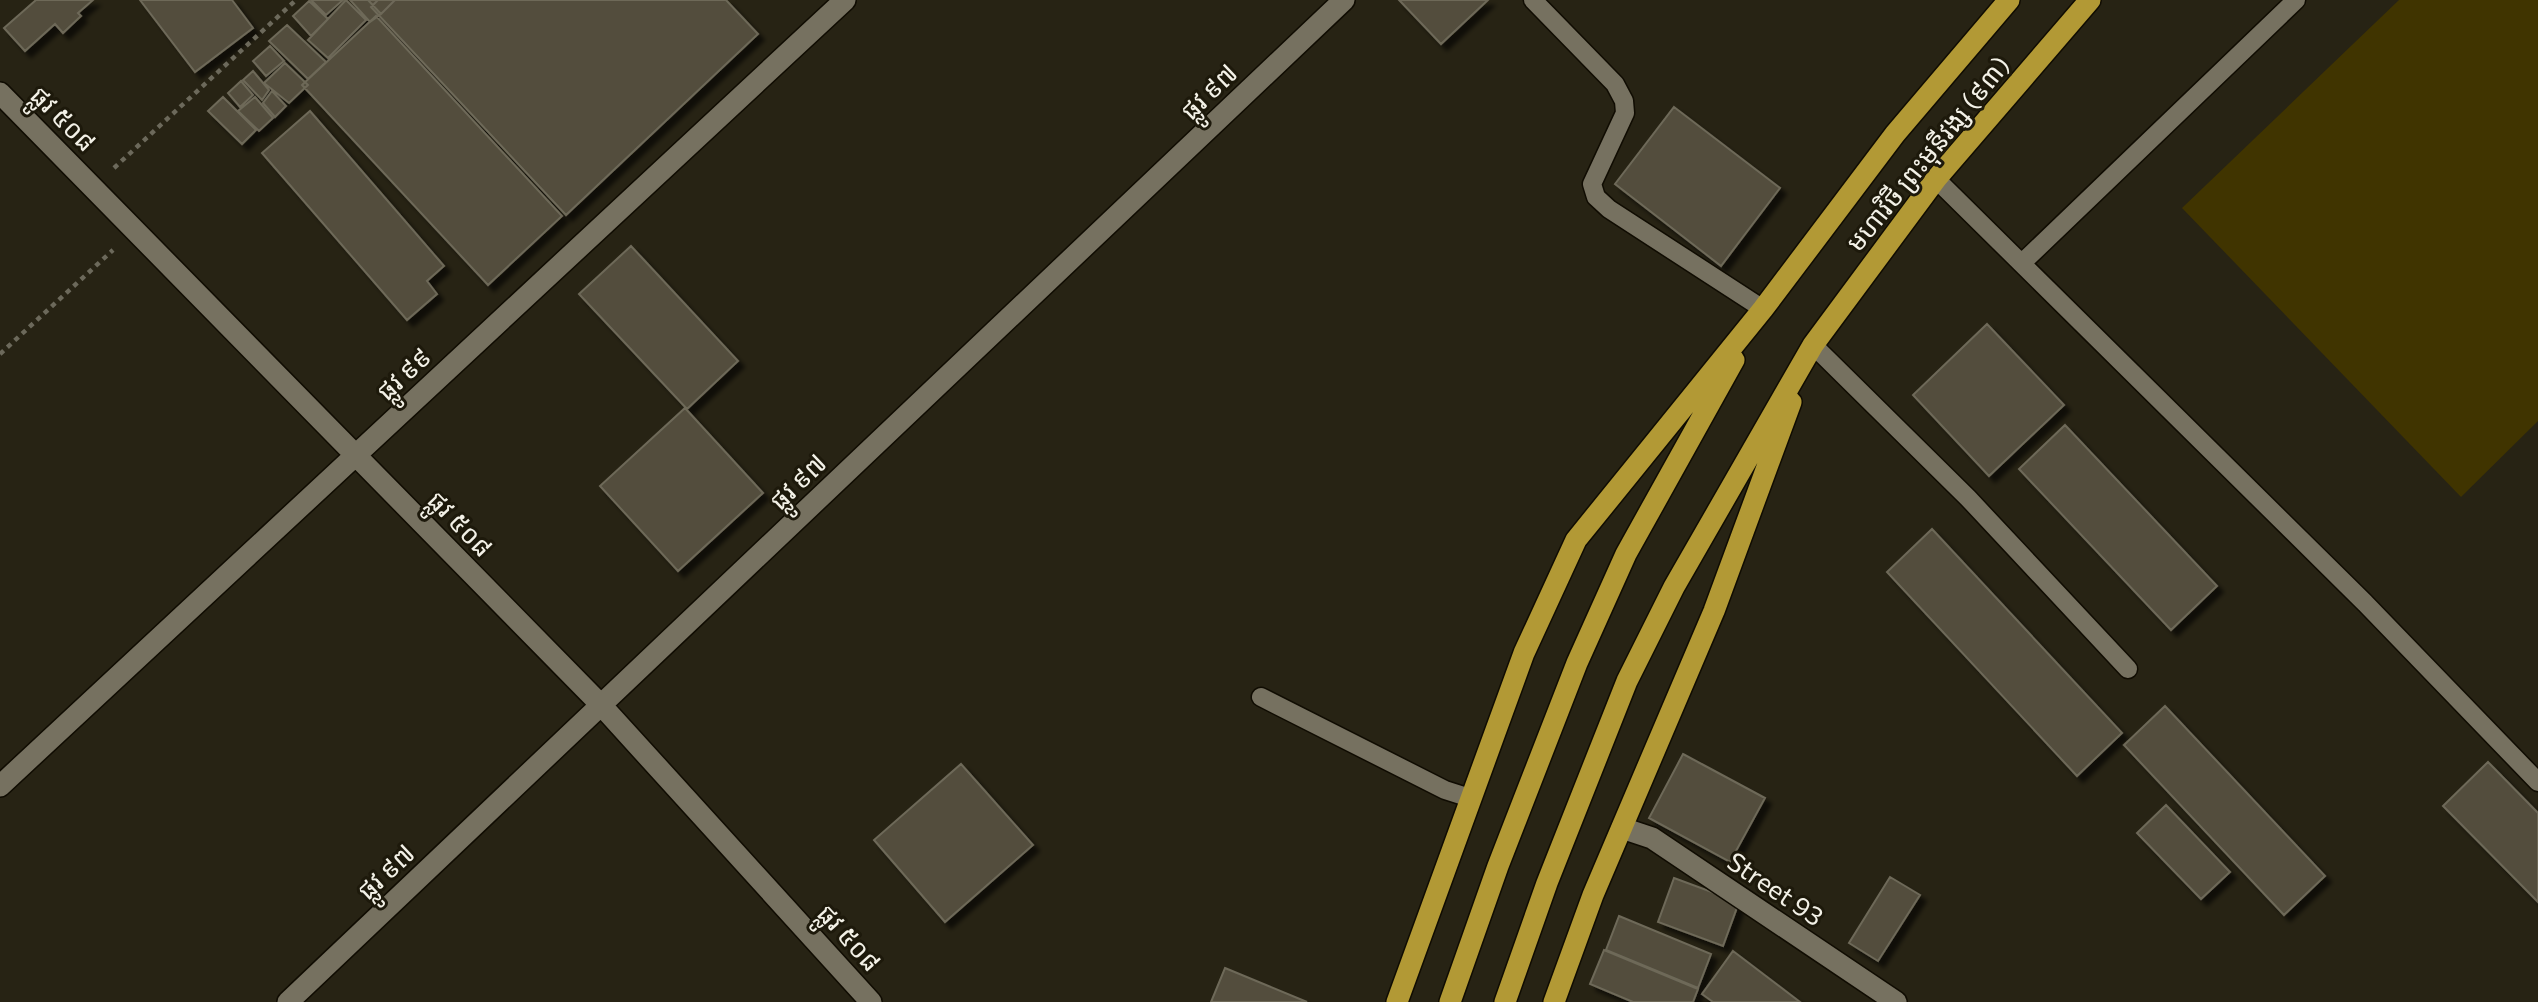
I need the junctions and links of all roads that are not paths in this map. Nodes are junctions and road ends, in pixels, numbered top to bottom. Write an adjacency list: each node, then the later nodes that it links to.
1 (845, 0): 12 (street, ផ្លូវ ៩៩)
2 (1344, 0): 15 (street, ផ្លូវ ៩៧)
3 (1533, 0): 10 (lane)
4 (2009, 0): 10 (highway, មហាវិថី ព្រះមុនីវង្ស (៩៣))
5 (2090, 0): 8 (highway, មហាវិថី ព្រះមុនីវង្ស (៩៣))
6 (2296, 0): 9 (lane)
7 (0, 93): 12 (street, ផ្លូវ ៥០៨)
8 (1936, 179): 9 (lane); 11 (highway, មហាវិថី ព្រះមុនីវង្ស (៩៣))
9 (2023, 262): 16 (lane)
10 (1763, 309): 18 (highway); 23 (highway)
11 (1813, 345): 13 (lane); 19 (highway); 24 (highway)
12 (356, 456): 15 (street, ផ្លូវ ៥០៨); 17 (street, ផ្លូវ ៩៩)
13 (2128, 669)
14 (1261, 697): 18 (lane)
15 (602, 706): 20 (street, ផ្លូវ ៩៧); 21 (street, ផ្លូវ ៥០៨)
16 (2538, 782)
17 (0, 786)
18 (1470, 798): 22 (highway)
19 (1622, 828): 25 (highway); 26 (street, Street 93)
20 (288, 1002)
21 (871, 1002)
22 (1397, 1002)
23 (1450, 1002)
24 (1505, 1002)
25 (1554, 1002)
26 (1896, 1002)

